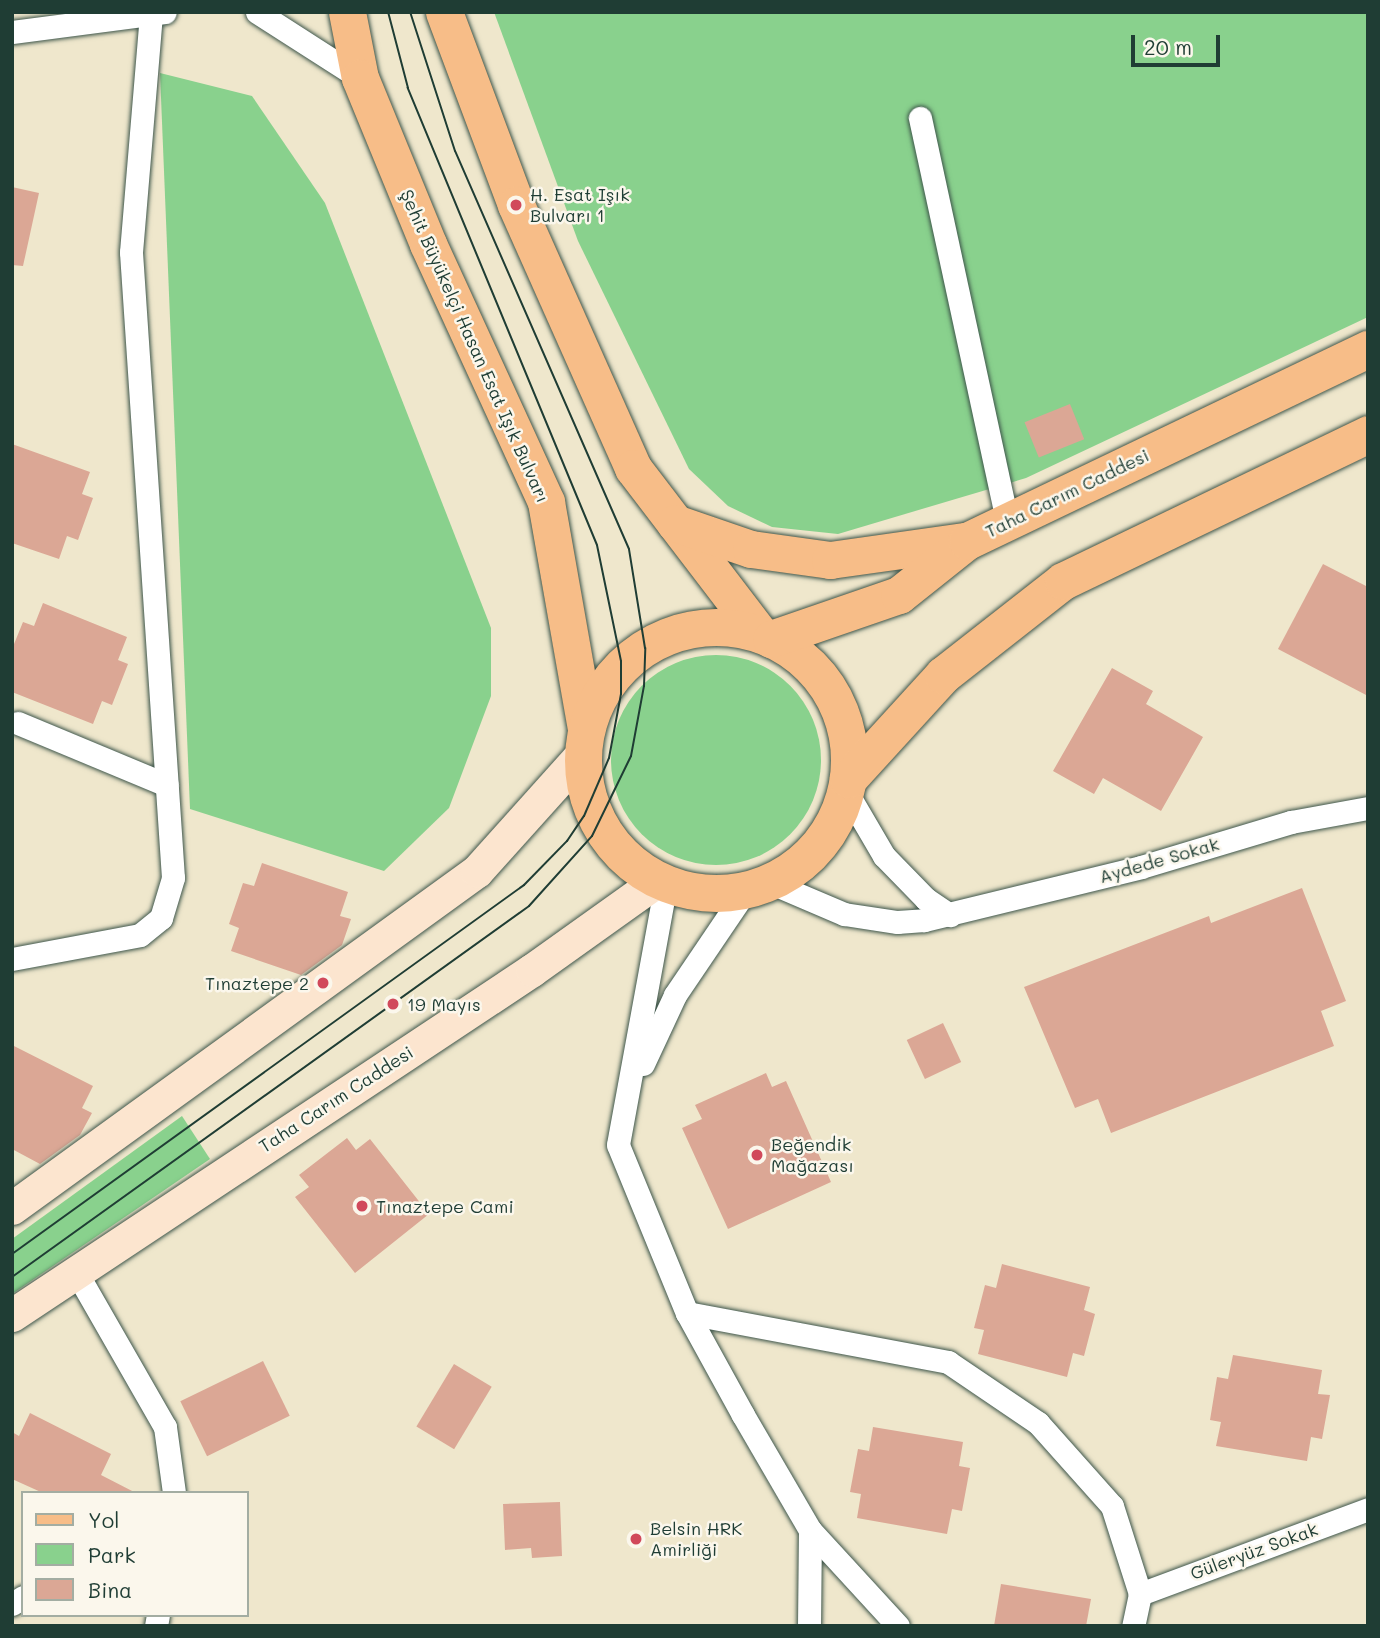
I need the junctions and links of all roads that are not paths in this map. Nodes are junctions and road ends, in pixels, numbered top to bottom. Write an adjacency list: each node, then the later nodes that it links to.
1 (257, 12): 6 (street)
2 (347, 12): 6 (main road, Şehit Büyükelçi Hasan Esat Işık Bulvarı)
3 (444, 12): 11 (main road)
4 (158, 13): 5 (street); 16 (street)
5 (12, 32)
6 (360, 78): 15 (main road, Şehit Büyükelçi Hasan Esat Işık Bulvarı)
7 (920, 118): 10 (street)
8 (1368, 349): 10 (main road, Taha Carım Caddesi)
9 (1368, 434): 17 (main road)
10 (1007, 521): 12 (main road, Taha Carım Caddesi)
11 (676, 523): 12 (main road); 13 (main road)
12 (967, 541): 13 (main road, Taha Carım Caddesi)
13 (766, 636): 15 (main road); 17 (main road)
14 (18, 723): 16 (street)
15 (584, 741): 19 (main road, Şehit Büyükelçi Hasan Esat Işık Bulvarı); 24 (main road)
16 (167, 785): 22 (street)
17 (847, 785): 20 (main road); 21 (street)
18 (1368, 808): 21 (street, Aydede Sokak)
19 (662, 881): 20 (main road); 23 (street); 25 (main road, Taha Carım Caddesi)
20 (757, 886): 21 (street, Aydede Sokak); 23 (street)
21 (950, 915)
22 (12, 959)
23 (618, 1144): 26 (street)
24 (12, 1208)
25 (75, 1270): 27 (main road, Taha Carım Caddesi); 28 (street)
26 (687, 1313): 30 (street); 31 (street)
27 (12, 1315)
28 (174, 1491)
29 (1368, 1509): 31 (street, Güleryüz Sokak)
30 (810, 1530): 32 (street); 33 (street)
31 (1140, 1594): 34 (street)
32 (809, 1626)
33 (898, 1626)
34 (1133, 1626)

